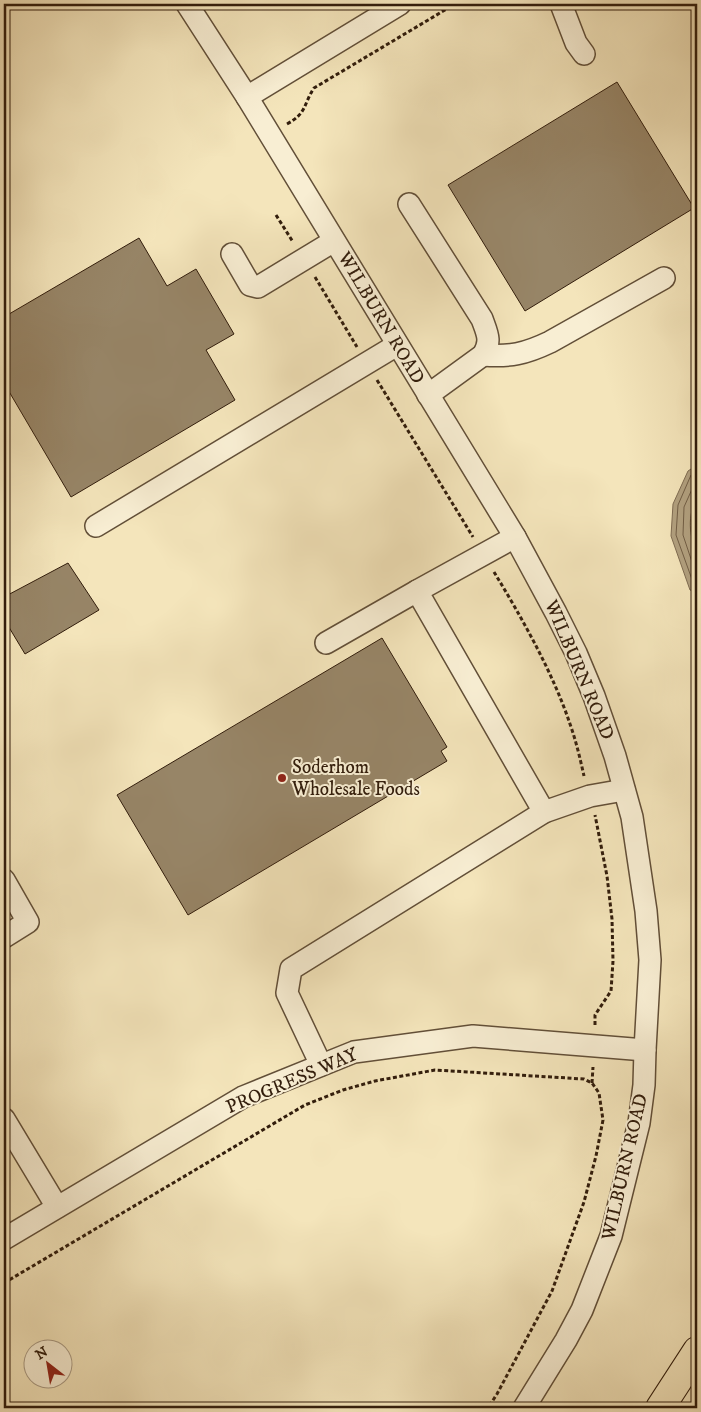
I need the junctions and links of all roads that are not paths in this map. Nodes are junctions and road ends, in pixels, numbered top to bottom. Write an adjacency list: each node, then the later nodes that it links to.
1 (187, 4): 5 (street, WILBURN ROAD)
2 (400, 4): 5 (street)
3 (561, 4): 4 (street)
4 (584, 54)
5 (247, 97): 7 (street, WILBURN ROAD)
6 (409, 204): 11 (street)
7 (334, 241): 8 (street); 10 (street, WILBURN ROAD)
8 (232, 254)
9 (664, 278): 11 (street)
10 (397, 345): 12 (street, WILBURN ROAD); 13 (street)
11 (483, 355): 12 (street)
12 (428, 395): 14 (street, WILBURN ROAD)
13 (96, 526)
14 (514, 537): 15 (street); 17 (street, WILBURN ROAD)
15 (416, 591): 16 (street); 18 (street)
16 (326, 643)
17 (624, 790): 18 (street); 21 (street, WILBURN ROAD)
18 (544, 812): 22 (street)
19 (4, 880): 20 (street)
20 (4, 937)
21 (644, 1050): 22 (street, PROGRESS WAY); 27 (street, WILBURN ROAD)
22 (321, 1065): 24 (street, PROGRESS WAY)
23 (4, 1120): 24 (street)
24 (57, 1207): 25 (street, PROGRESS WAY)
25 (4, 1239)
26 (697, 1350): 28 (highway)
27 (524, 1408)
28 (660, 1408)

